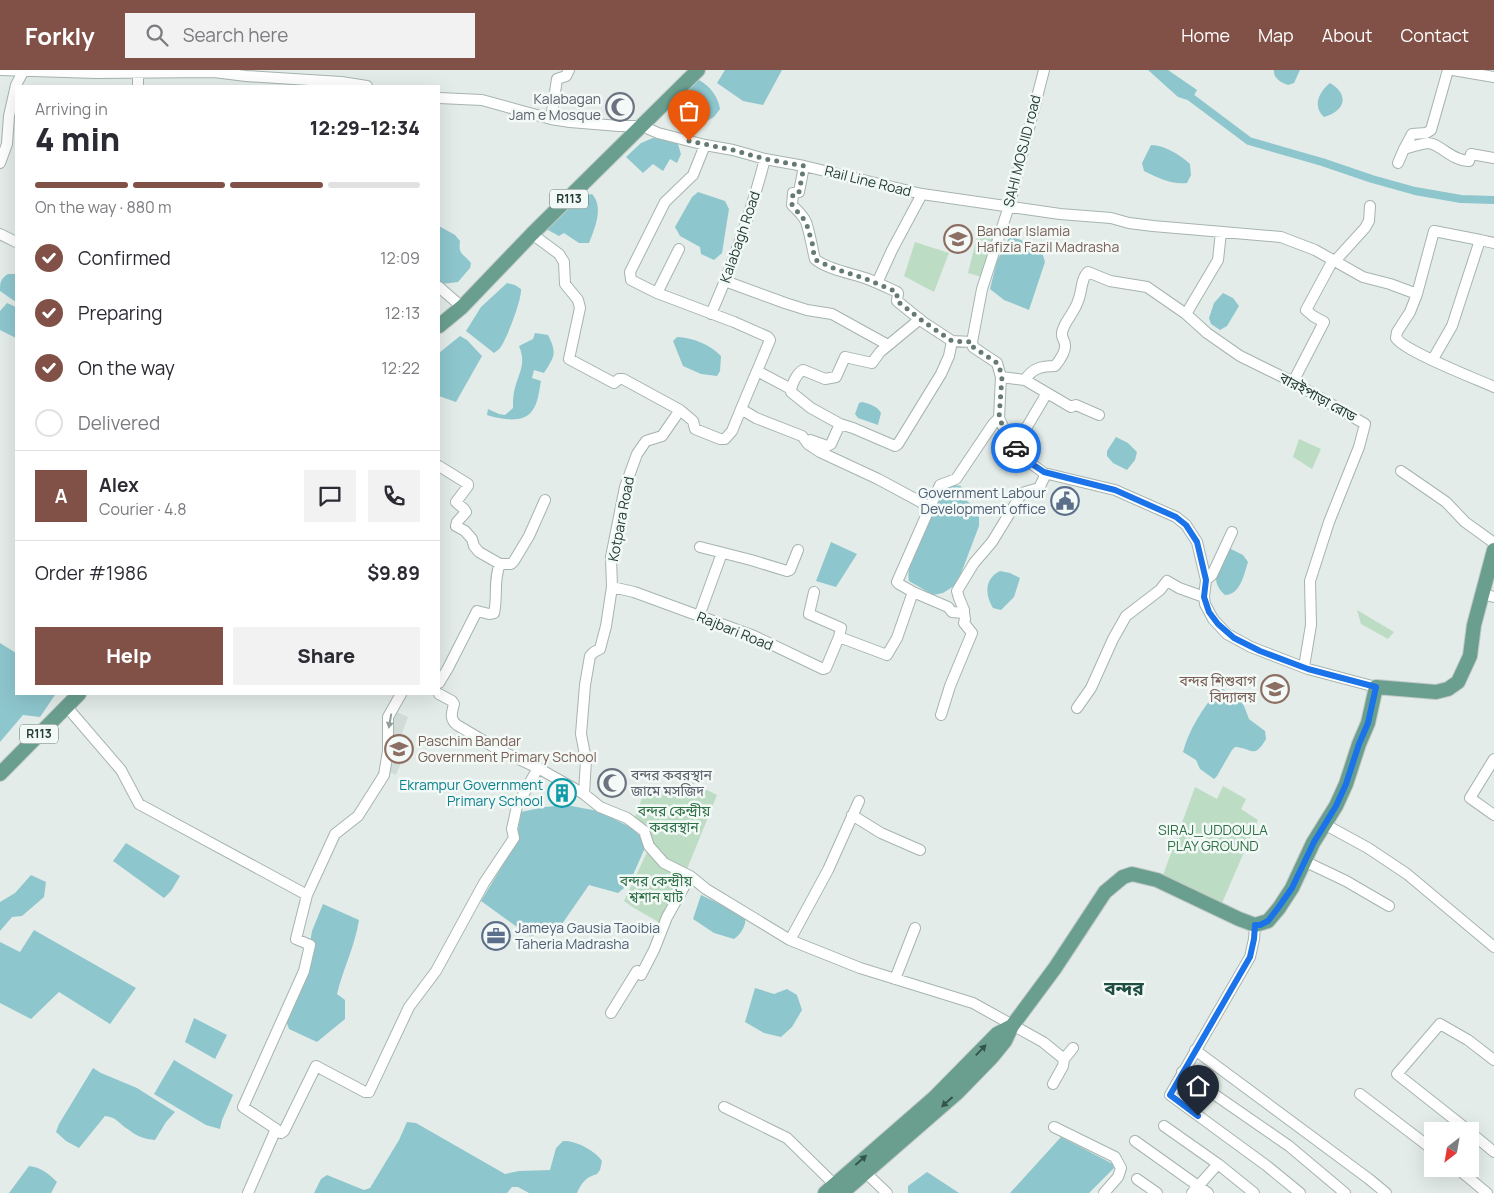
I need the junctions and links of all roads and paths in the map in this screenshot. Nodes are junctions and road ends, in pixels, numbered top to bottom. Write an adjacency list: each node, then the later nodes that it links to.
1 (0, 70): 7 (street)
2 (569, 70): 15 (street)
3 (698, 70): 16 (main road, R113)
4 (1044, 70): 25 (street, SAHI MOSJID road)
5 (1448, 70): 18 (street)
6 (1453, 70): 9 (street)
7 (23, 72): 8 (street); 10 (street)
8 (138, 72): 11 (street); 12 (street)
9 (1494, 77)
10 (16, 85)
11 (138, 85)
12 (360, 85)
13 (15, 89): 21 (street)
14 (440, 98): 15 (street, Rail Line Road)
15 (551, 119): 16 (street, Rail Line Road)
16 (642, 126): 17 (street, Rail Line Road); 29 (main road, R113)
17 (705, 145): 20 (street, Rail Line Road); 38 (street)
18 (1404, 149): 19 (street); 22 (street)
19 (1494, 158)
20 (765, 159): 23 (street, Rail Line Road); 35 (street, Kalabagh Road)
21 (0, 163)
22 (1398, 163)
23 (804, 166): 24 (street, Rail Line Road); 36 (street)
24 (922, 194): 25 (street, Rail Line Road); 36 (street)
25 (1008, 206): 27 (street, Rail Line Road); 46 (street, SAHI MOSJID road)
26 (1370, 206): 34 (street)
27 (1221, 232): 34 (street, Rail Line Road); 42 (street)
28 (0, 234): 31 (street)
29 (532, 234): 40 (main road, R113); 56 (street)
30 (1480, 240): 32 (street); 39 (street); 48 (street)
31 (15, 242)
32 (1494, 243)
33 (679, 249): 38 (street)
34 (1334, 260): 39 (street, Rail Line Road); 52 (street)
35 (726, 281): 41 (street, Kalabagh Road); 47 (street)
36 (877, 283): 43 (street)
37 (440, 288): 40 (street)
38 (657, 293): 41 (street)
39 (1417, 294): 48 (street)
40 (462, 307): 44 (main road, R113)
41 (711, 314): 49 (street)
42 (1186, 314): 51 (street, বারইপাড়া রোড); 52 (street, বারইপাড়া রোড)
43 (920, 319): 45 (street); 47 (street)
44 (440, 325)
45 (952, 341): 46 (street); 60 (street)
46 (972, 342): 50 (street)
47 (888, 345): 54 (street)
48 (1433, 360): 53 (street)
49 (757, 372): 54 (street); 57 (street)
50 (1002, 377): 51 (street); 59 (street)
51 (1025, 380): 55 (street)
52 (1294, 382): 84 (street, বারইপাড়া রোড)
53 (1494, 386)
54 (791, 389): 60 (street)
55 (1047, 393): 58 (street); 62 (street)
56 (680, 410): 57 (street); 76 (street, Kotpara Road)
57 (741, 410): 61 (street)
58 (1099, 415)
59 (999, 418): 62 (street); 67 (street)
60 (840, 424): 61 (street)
61 (802, 436): 67 (street)
62 (1015, 446): 64 (street)
63 (440, 467): 74 (street)
64 (1044, 472): 75 (street); 81 (street)
65 (1401, 472): 69 (street)
66 (545, 500): 74 (street)
67 (930, 507): 78 (street)
68 (1232, 532): 75 (street)
69 (1494, 543)
70 (700, 547): 73 (street)
71 (798, 550): 73 (street)
72 (1494, 550): 79 (main road)
73 (722, 553): 82 (street)
74 (500, 564): 85 (street)
75 (1206, 580): 80 (street)
76 (612, 587): 82 (street, Rajbari Road); 97 (street, Kotpara Road)
77 (814, 592): 83 (street)
78 (913, 592): 81 (street); 83 (street)
79 (1488, 595): 86 (main road)
80 (1204, 597): 84 (street); 91 (street)
81 (964, 613): 92 (street)
82 (699, 616): 83 (street, Rajbari Road)
83 (839, 638)
84 (1304, 667): 86 (street)
85 (440, 681)
86 (1376, 687): 101 (main road)
87 (440, 694): 94 (street)
88 (78, 695): 90 (main road, R113)
89 (400, 695): 105 (street, one-way to 105)
90 (66, 706): 95 (main road, R113); 105 (street)
91 (1077, 708)
92 (941, 715)
93 (1494, 759): 96 (street)
94 (538, 768): 97 (street); 125 (street)
95 (0, 774)
96 (1490, 775): 99 (street)
97 (584, 794): 104 (street)
98 (859, 802): 100 (street)
99 (1494, 815)
100 (852, 816): 102 (street); 109 (street)
101 (1326, 825): 103 (main road); 110 (street)
102 (920, 850)
103 (1304, 861): 106 (street); 107 (main road)
104 (690, 876): 109 (street); 112 (street)
105 (307, 896): 125 (street)
106 (1389, 906)
107 (1255, 925): 113 (main road); 115 (street)
108 (915, 928): 111 (street)
109 (790, 940): 111 (street)
110 (1494, 947)
111 (895, 979): 113 (street)
112 (611, 1013)
113 (1012, 1026): 116 (street); 131 (main road, one-way to 131); 135 (main road, one-way to 113)
114 (1073, 1048): 116 (street)
115 (1195, 1050): 118 (street); 144 (street)
116 (1064, 1059): 119 (street)
117 (1494, 1060): 122 (street)
118 (1182, 1072): 142 (street); 143 (street)
119 (1053, 1084)
120 (1360, 1094): 128 (street)
121 (724, 1107): 135 (street)
122 (1457, 1122)
123 (1164, 1126): 130 (street)
124 (1054, 1127): 138 (street)
125 (276, 1129): 136 (street)
126 (1479, 1140): 129 (street)
127 (1135, 1141): 134 (street)
128 (1424, 1143)
129 (1494, 1152)
130 (1218, 1164): 134 (street); 141 (street)
131 (866, 1173): 135 (main road); 137 (street)
132 (1469, 1178): 145 (street)
133 (1137, 1179): 139 (street)
134 (1196, 1189): 140 (street)
135 (834, 1190)
136 (248, 1193)
137 (887, 1193)
138 (1104, 1193)
139 (1157, 1193)
140 (1208, 1193)
141 (1254, 1193)
142 (1300, 1193)
143 (1345, 1193)
144 (1386, 1193)
145 (1487, 1193)

